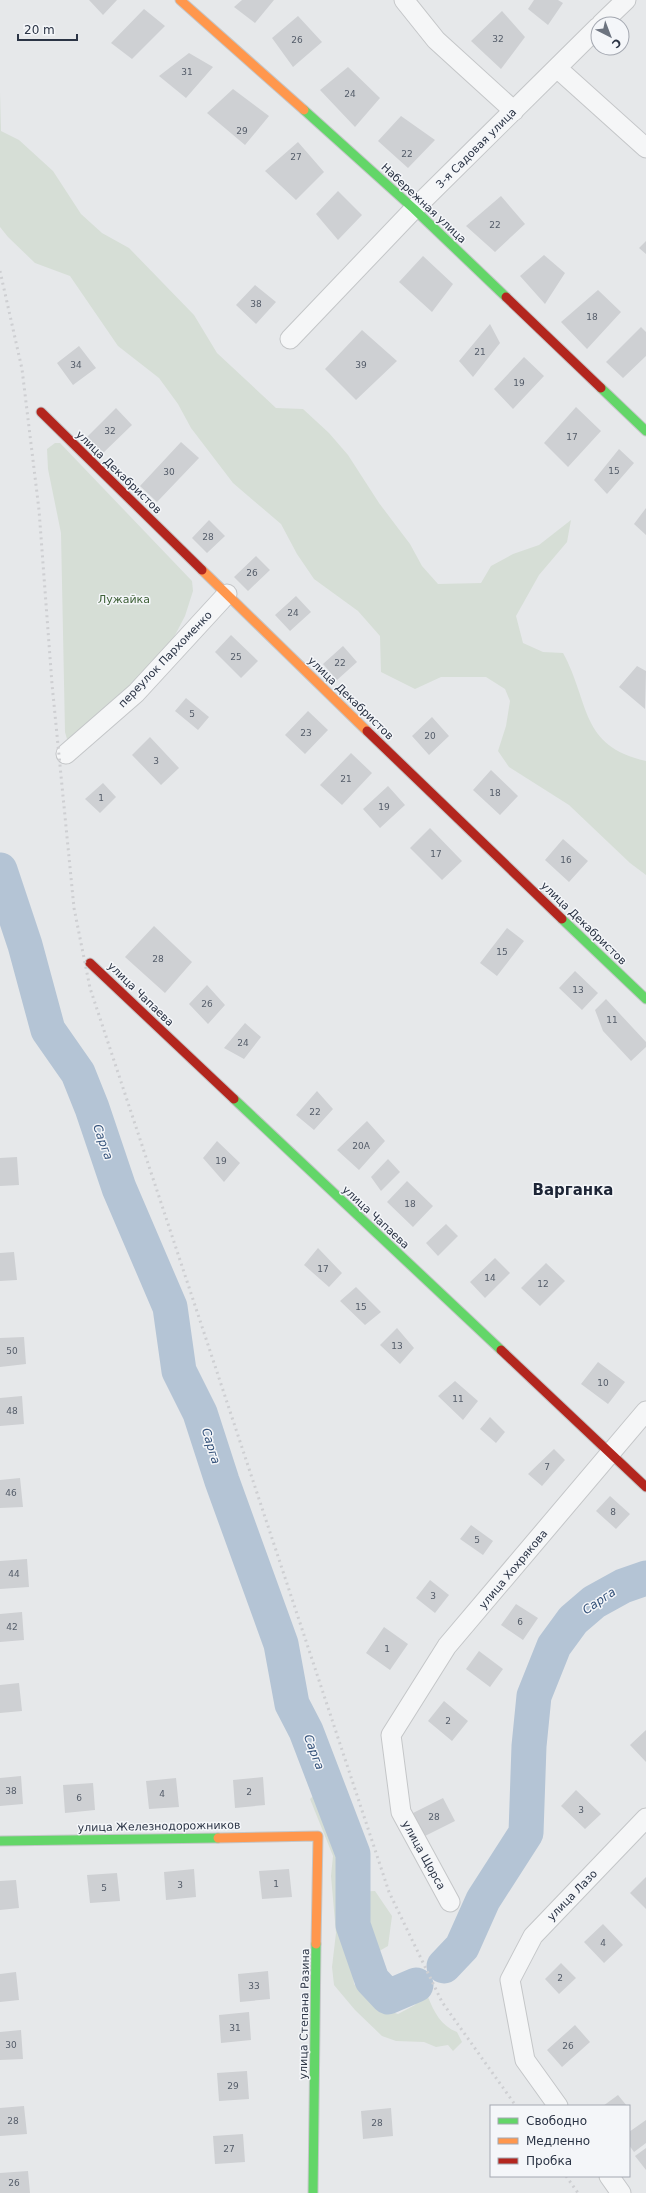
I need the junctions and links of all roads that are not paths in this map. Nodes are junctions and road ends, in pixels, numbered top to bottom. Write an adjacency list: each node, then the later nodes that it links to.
1 (180, 0): 9 (street, Набережная улица)
2 (404, 0): 7 (street)
3 (626, 0): 4 (street)
4 (609, 16)
5 (590, 35): 6 (street, 3-я Садовая улица)
6 (557, 68): 7 (street, 3-я Садовая улица); 8 (street)
7 (514, 111): 9 (street, 3-я Садовая улица)
8 (646, 148)
9 (414, 209): 10 (street, 3-я Садовая улица); 12 (street, Набережная улица)
10 (290, 339)
11 (41, 412): 13 (street, улица Декабристов)
12 (646, 431)
13 (227, 594): 14 (street, переулок Пархоменко); 16 (street, улица Декабристов)
14 (66, 754)
15 (90, 963): 18 (street, улица Чапаева)
16 (646, 999)
17 (646, 1411): 18 (street, улица Хохрякова)
18 (610, 1453): 19 (street, улица Чапаева); 20 (street, улица Хохрякова)
19 (646, 1487)
20 (391, 1736): 24 (street, улица Щорса)
21 (646, 1818): 25 (street, улица Лазо)
22 (318, 1836): 23 (street, улица Железнодорожников); 27 (street, улица Степана Разина)
23 (0, 1841)
24 (450, 1902)
25 (557, 2105)
26 (610, 2177): 28 (street)
27 (313, 2193)
28 (621, 2193)

